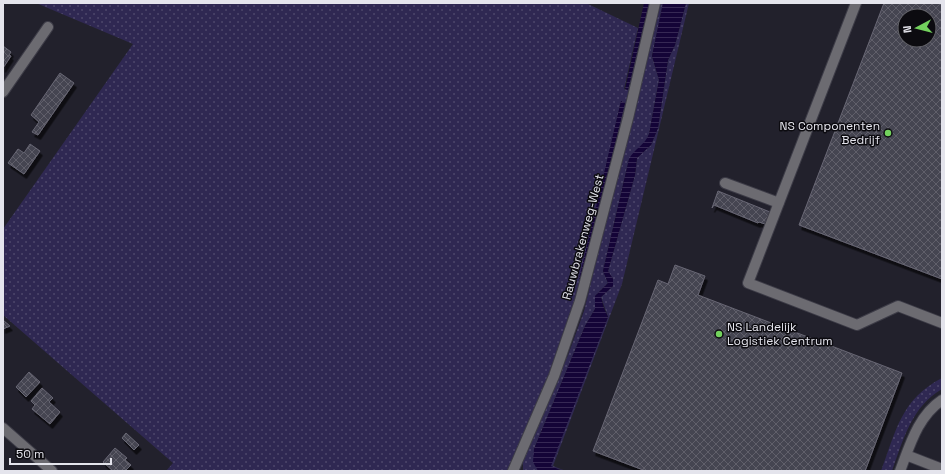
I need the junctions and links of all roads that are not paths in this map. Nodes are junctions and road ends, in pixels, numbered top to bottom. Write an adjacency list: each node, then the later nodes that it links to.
1 (655, 3): 13 (street, Rauwbrakenweg-West)
2 (856, 3): 6 (street)
3 (48, 27): 4 (street)
4 (3, 92)
5 (725, 183): 6 (street)
6 (779, 203): 7 (street)
7 (942, 323)
8 (942, 400): 10 (street)
9 (3, 428): 12 (street)
10 (906, 455): 11 (street); 14 (street)
11 (942, 468)
12 (52, 471)
13 (514, 471)
14 (900, 471)

